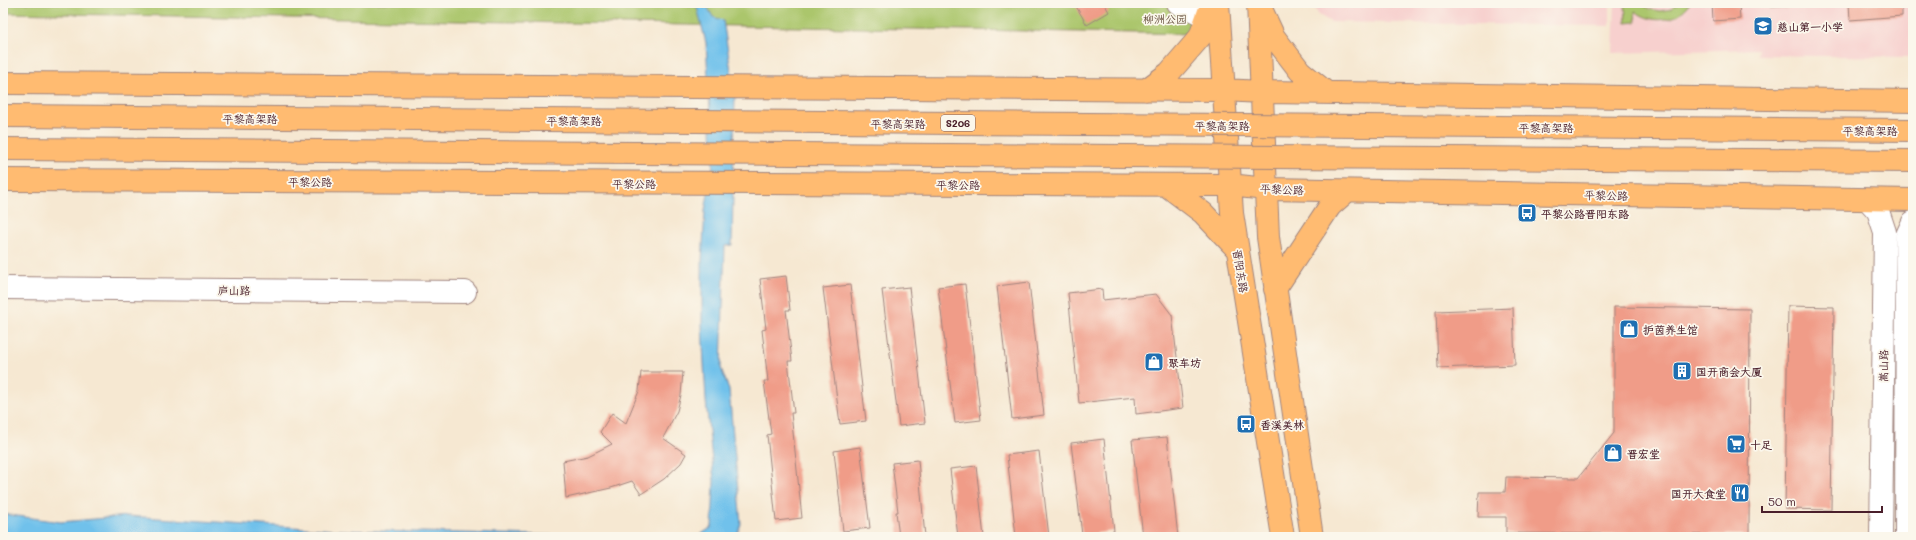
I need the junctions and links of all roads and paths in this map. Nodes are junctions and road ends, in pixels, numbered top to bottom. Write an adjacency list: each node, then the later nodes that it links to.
1 (601, 3): 2 (path)
2 (728, 3)
3 (1178, 3): 5 (street)
4 (1258, 3): 9 (main road); 10 (main road)
5 (1212, 8): 7 (main road); 8 (main road, 晋阳东路)
6 (3, 83): 7 (main road)
7 (1146, 90): 8 (main road)
8 (1223, 90): 9 (main road); 18 (main road, 晋阳东路)
9 (1262, 92): 10 (main road); 19 (main road)
10 (1328, 93): 11 (main road)
11 (1913, 101)
12 (3, 116): 13 (main road, 平黎高架路 / S206, bridge)
13 (1913, 130)
14 (3, 149): 15 (main road, bridge)
15 (1913, 161)
16 (3, 180): 17 (main road, 平黎公路)
17 (1166, 185): 18 (main road, 平黎公路); 24 (main road)
18 (1230, 185): 19 (main road, 平黎公路); 24 (main road, 晋阳东路)
19 (1266, 189): 20 (main road, 平黎公路); 26 (main road)
20 (1347, 191): 21 (main road, 平黎公路); 26 (main road)
21 (1868, 200): 22 (main road, 平黎公路); 30 (street, 嵩山路)
22 (1913, 200)
23 (1913, 222): 31 (street)
24 (1237, 249): 28 (main road, 晋阳东路)
25 (3, 288): 27 (street, 庐山路)
26 (1275, 289): 29 (main road)
27 (465, 292)
28 (1283, 537)
29 (1312, 537)
30 (1881, 537)
31 (1906, 537)

